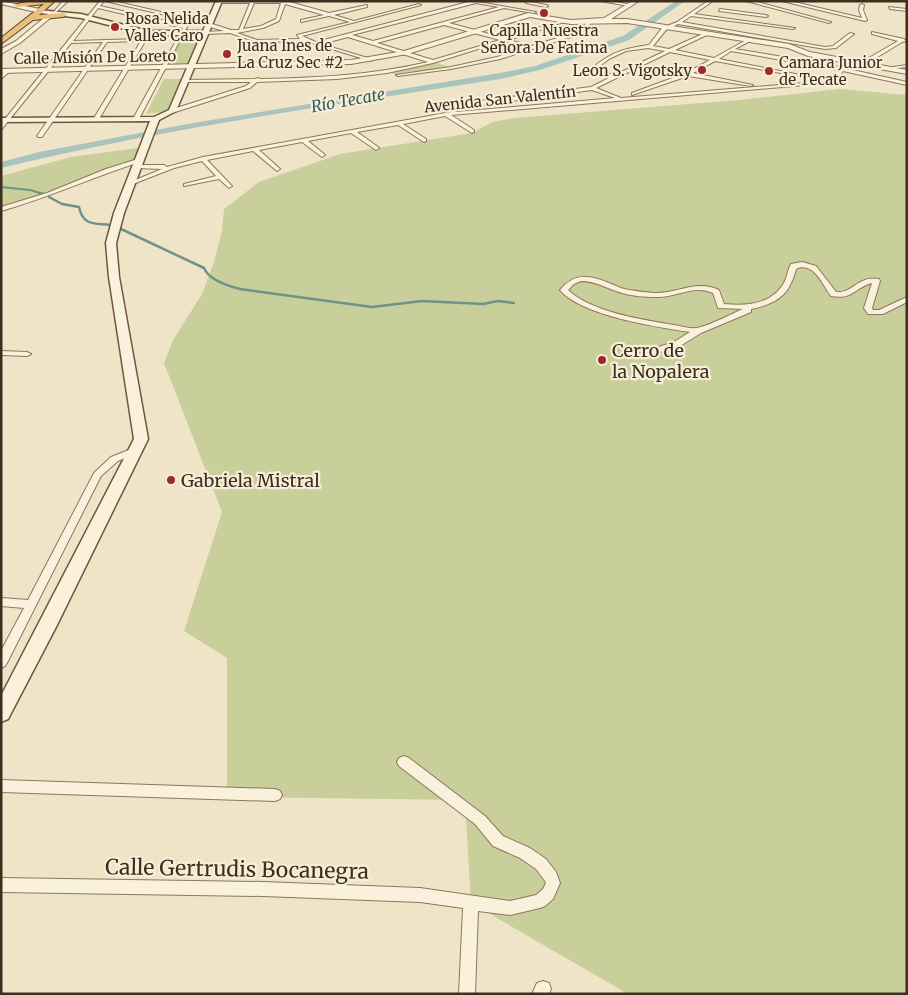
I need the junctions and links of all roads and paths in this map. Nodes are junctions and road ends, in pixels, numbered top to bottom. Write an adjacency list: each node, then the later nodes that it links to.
1 (43, 1): 23 (highway); 29 (highway)
2 (52, 1): 29 (highway)
3 (66, 1): 35 (street)
4 (102, 1): 26 (street)
5 (107, 1): 48 (street)
6 (253, 1): 12 (street); 13 (street); 62 (street)
7 (603, 1): 20 (street)
8 (636, 1): 20 (street)
9 (711, 1): 40 (street)
10 (784, 1): 17 (street)
11 (1, 2): 23 (street)
12 (219, 2): 57 (main road)
13 (284, 2): 36 (street); 62 (street)
14 (477, 2): 27 (street); 42 (street)
15 (526, 2): 37 (street)
16 (751, 2): 21 (street)
17 (793, 2): 33 (street); 34 (street)
18 (827, 3): 33 (street)
19 (419, 5): 41 (street)
20 (629, 5): 49 (street)
21 (763, 5): 34 (street); 38 (street)
22 (862, 5): 33 (street)
23 (17, 6): 29 (street)
24 (366, 6): 30 (street)
25 (724, 6): 31 (street)
26 (97, 7): 45 (street); 61 (street)
27 (504, 7): 37 (street); 58 (street)
28 (890, 8): 32 (street)
29 (37, 10): 35 (main road); 44 (highway); 71 (highway)
30 (350, 10): 36 (street); 41 (street)
31 (720, 10): 38 (street); 46 (street)
32 (907, 10)
33 (826, 12)
34 (794, 13): 55 (street); 60 (street)
35 (51, 14): 39 (highway); 44 (highway); 86 (street)
36 (330, 14): 50 (street); 51 (street)
37 (531, 14): 53 (street); 63 (street, Calle Misión De Loreto)
38 (751, 14): 43 (street)
39 (63, 15): 45 (main road)
40 (691, 15): 46 (street); 56 (street)
41 (372, 16): 51 (street)
42 (420, 16): 47 (street); 70 (street)
43 (766, 16)
44 (32, 18): 78 (highway)
45 (88, 18): 65 (main road); 79 (street)
46 (710, 18): 60 (street)
47 (428, 19)
48 (189, 20): 57 (street); 61 (street)
49 (605, 20): 54 (street); 59 (street)
50 (302, 21)
51 (352, 21): 73 (street)
52 (436, 21): 58 (street)
53 (563, 21): 54 (street); 74 (street)
54 (589, 22): 84 (street)
55 (829, 22)
56 (678, 23): 59 (street); 82 (street)
57 (208, 24): 64 (street); 66 (main road)
58 (445, 24): 63 (street); 80 (street)
59 (667, 27): 68 (street); 83 (street)
60 (793, 28): 82 (street)
61 (183, 30): 65 (main road); 66 (main road); 96 (street)
62 (242, 30): 64 (street)
63 (473, 31): 74 (street); 88 (street, Calle Misión De Loreto)
64 (232, 32): 66 (street); 73 (street)
65 (148, 33): 72 (street)
66 (205, 33): 95 (main road)
67 (874, 33): 77 (street)
68 (707, 34): 75 (street); 87 (street)
69 (852, 34): 82 (street)
70 (347, 35): 80 (street); 81 (street)
71 (1, 36)
72 (143, 40): 76 (street); 100 (street)
73 (305, 40): 81 (street)
74 (502, 40): 84 (street); 91 (street)
75 (748, 40): 82 (street); 85 (street)
76 (106, 41): 79 (street); 99 (street)
77 (904, 41): 92 (street)
78 (1, 42)
79 (70, 42): 102 (street)
80 (372, 43): 88 (street)
81 (317, 44): 89 (street)
82 (789, 44): 92 (street)
83 (650, 46): 87 (street); 108 (street)
84 (532, 48): 97 (street)
85 (731, 50): 90 (street); 101 (street)
86 (1, 52)
87 (670, 52): 90 (street); 108 (street)
88 (399, 53): 89 (street, Calle Misión De Loreto); 91 (street)
89 (369, 60): 93 (street, Calle Misión De Loreto)
90 (712, 60): 106 (street); 111 (street)
91 (431, 61): 97 (street); 104 (street)
92 (864, 63): 98 (street)
93 (311, 65): 95 (street, Calle Misión De Loreto); 107 (street)
94 (907, 66): 98 (street)
95 (190, 67): 96 (street, Calle Misión De Loreto); 110 (main road)
96 (164, 68): 100 (street, Calle Misión De Loreto); 119 (street)
97 (451, 68): 104 (street)
98 (888, 68): 105 (street)
99 (87, 69): 100 (street, Calle Misión De Loreto); 102 (street, Calle Misión De Loreto); 122 (street)
100 (126, 69): 120 (street)
101 (842, 69): 111 (street); 112 (street)
102 (48, 70): 103 (street, Calle Misión De Loreto); 123 (street)
103 (3, 72)
104 (388, 72): 107 (street)
105 (907, 72)
106 (688, 74): 113 (street); 115 (street)
107 (310, 78): 109 (street)
108 (613, 78): 114 (street)
109 (258, 80): 110 (street); 116 (street)
110 (185, 81): 116 (main road)
111 (829, 82): 113 (street, Avenida San Valentín)
112 (907, 84)
113 (766, 87): 115 (street, Avenida San Valentín)
114 (592, 88): 115 (street); 117 (street)
115 (622, 99): 117 (street, Avenida San Valentín)
116 (172, 111): 121 (main road)
117 (454, 113): 118 (street, Avenida San Valentín)
118 (446, 114): 124 (street, Avenida San Valentín); 126 (street)
119 (137, 117): 120 (main road); 121 (main road)
120 (97, 118): 122 (main road)
121 (154, 118): 135 (main road)
122 (52, 119): 123 (main road); 128 (street)
123 (5, 120): 125 (street)
124 (399, 123): 127 (street, Avenida San Valentín); 129 (street)
125 (1, 128)
126 (472, 131)
127 (353, 132): 130 (street, Avenida San Valentín); 131 (street)
128 (40, 136)
129 (424, 140)
130 (304, 141): 132 (street, Avenida San Valentín); 133 (street)
131 (376, 148)
132 (255, 150): 134 (street, Avenida San Valentín); 137 (street)
133 (322, 155)
134 (202, 159): 136 (street, Avenida San Valentín); 138 (street)
135 (140, 160): 136 (street); 139 (main road); 142 (street)
136 (172, 166): 139 (street, Avenida San Valentín)
137 (277, 169)
138 (220, 177): 140 (street); 141 (street)
139 (132, 183): 151 (main road)
140 (186, 185)
141 (229, 186)
142 (1, 209)
143 (907, 299): 145 (street)
144 (720, 306): 145 (street); 146 (street); 147 (street)
145 (756, 307): 146 (street)
146 (713, 324): 147 (street)
147 (698, 330): 150 (street)
148 (1, 353): 149 (street)
149 (27, 354)
150 (640, 356)
151 (136, 450): 153 (street); 155 (main road)
152 (1, 602): 153 (street)
153 (32, 604): 154 (street)
154 (1, 663)
155 (1, 714)
156 (404, 762): 160 (street, Calle Gertrudis Bocanegra)
157 (1, 786): 158 (street)
158 (275, 795)
159 (1, 885): 160 (street, Calle Gertrudis Bocanegra)
160 (471, 903): 161 (street)
161 (467, 994)

